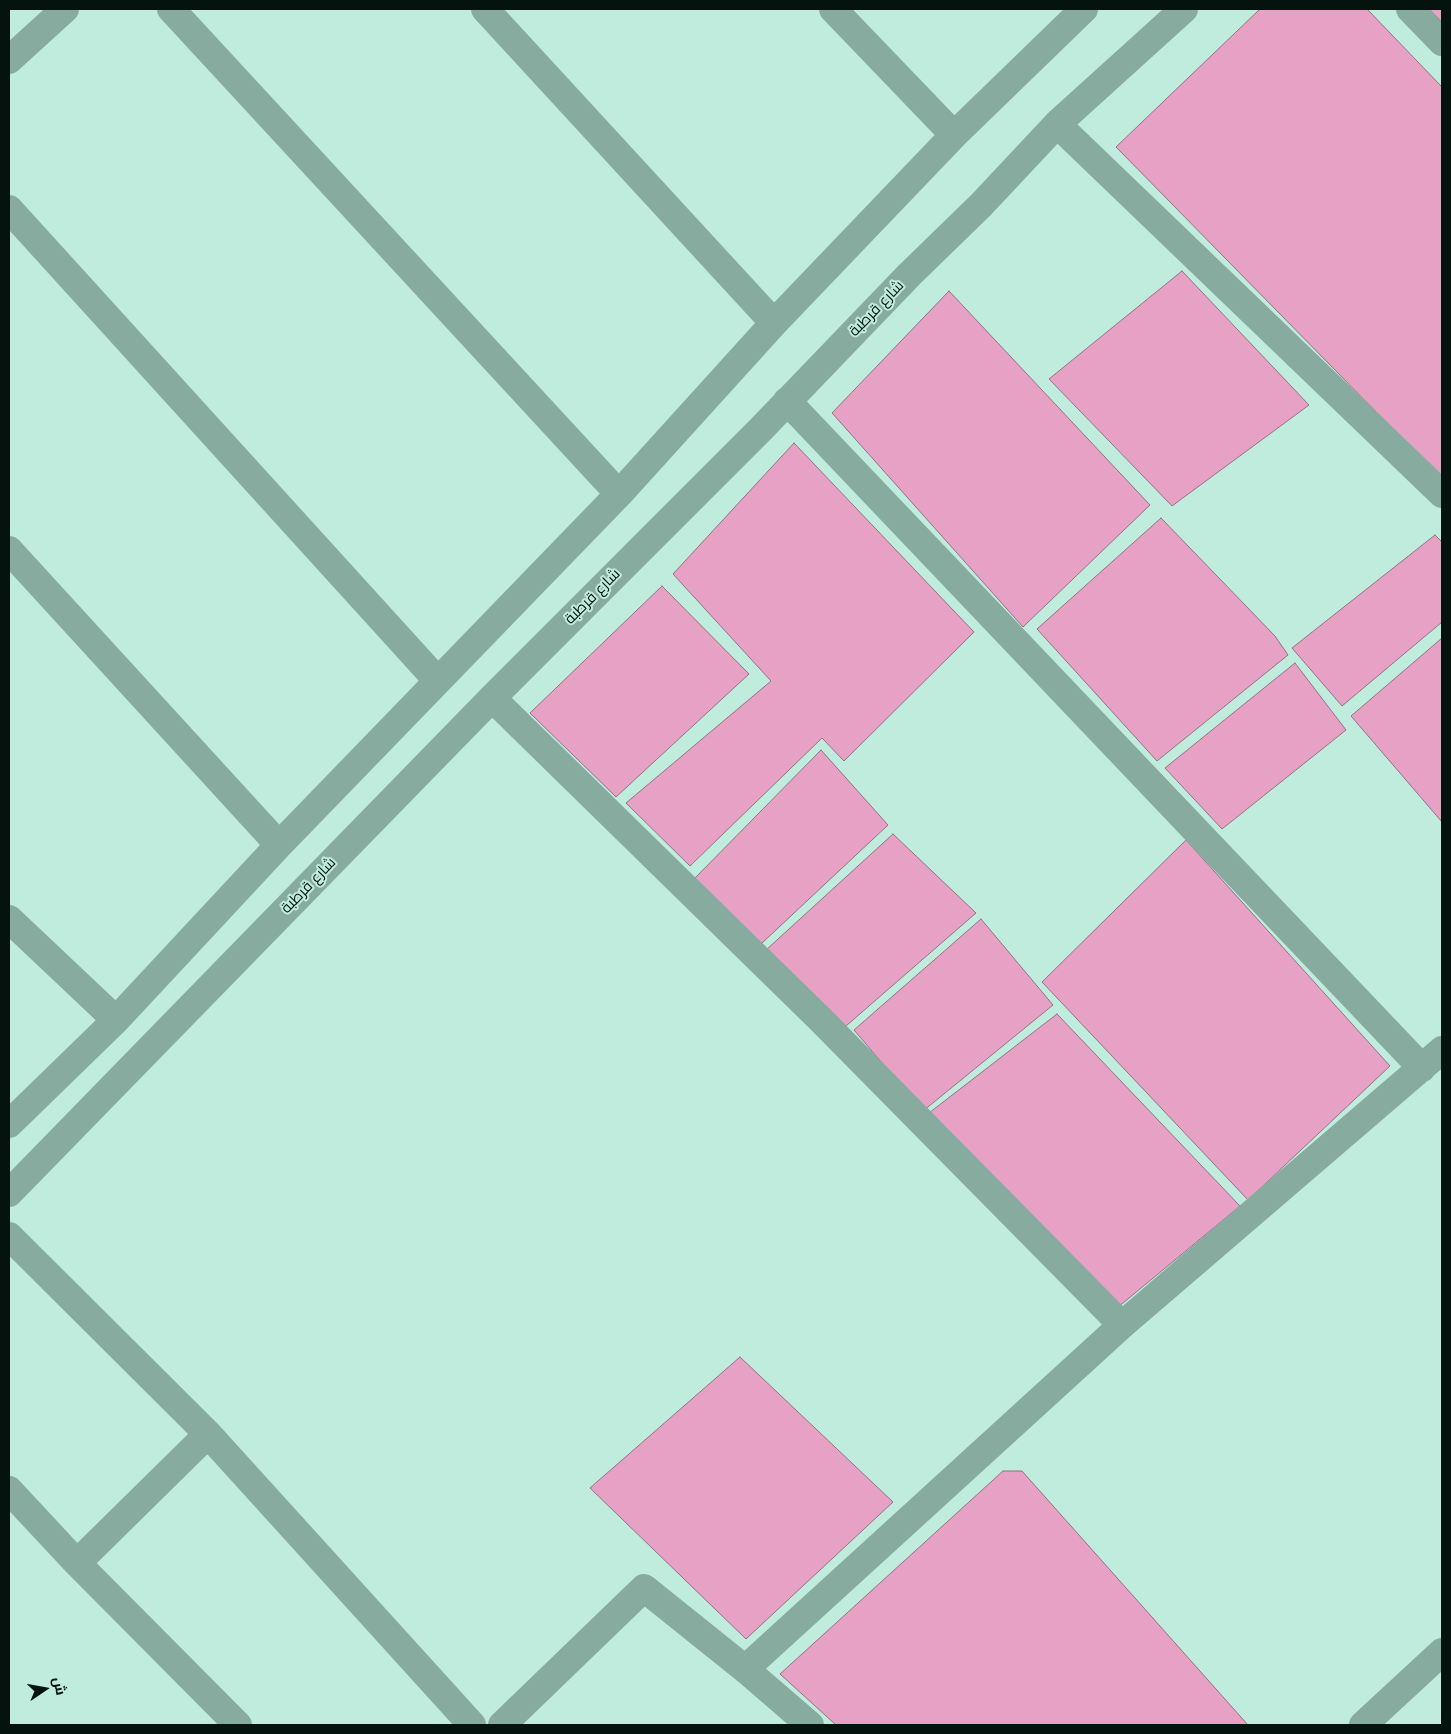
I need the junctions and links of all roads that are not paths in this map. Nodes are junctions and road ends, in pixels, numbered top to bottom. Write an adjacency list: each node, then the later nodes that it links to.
1 (65, 9): 9 (street)
2 (170, 9): 15 (street)
3 (485, 9): 13 (street)
4 (833, 9): 11 (street)
5 (1084, 9): 11 (street)
6 (1184, 9): 10 (street, شارع قرطبة)
7 (1410, 9): 8 (street)
8 (1442, 42)
9 (9, 60)
10 (1057, 124): 14 (street, شارع قرطبة); 16 (street)
11 (954, 135): 13 (street)
12 (9, 209): 18 (street)
13 (774, 323): 15 (street)
14 (787, 401): 19 (street, شارع قرطبة); 24 (street)
15 (619, 494): 18 (street)
16 (1442, 494)
17 (9, 550): 20 (street)
18 (437, 680): 20 (street)
19 (492, 698): 26 (street, شارع قرطبة); 28 (street)
20 (279, 845): 22 (street)
21 (9, 919): 22 (street)
22 (116, 1020): 25 (street)
23 (1442, 1050): 24 (street)
24 (1422, 1068): 28 (street)
25 (9, 1124)
26 (9, 1193)
27 (9, 1236): 29 (street)
28 (1122, 1325): 33 (street)
29 (208, 1434): 31 (street); 35 (street)
30 (9, 1490): 31 (street)
31 (77, 1563): 34 (street)
32 (1442, 1652): 38 (street)
33 (745, 1669): 36 (street); 37 (street)
34 (238, 1725)
35 (472, 1725)
36 (502, 1725)
37 (810, 1725)
38 (1363, 1725)

